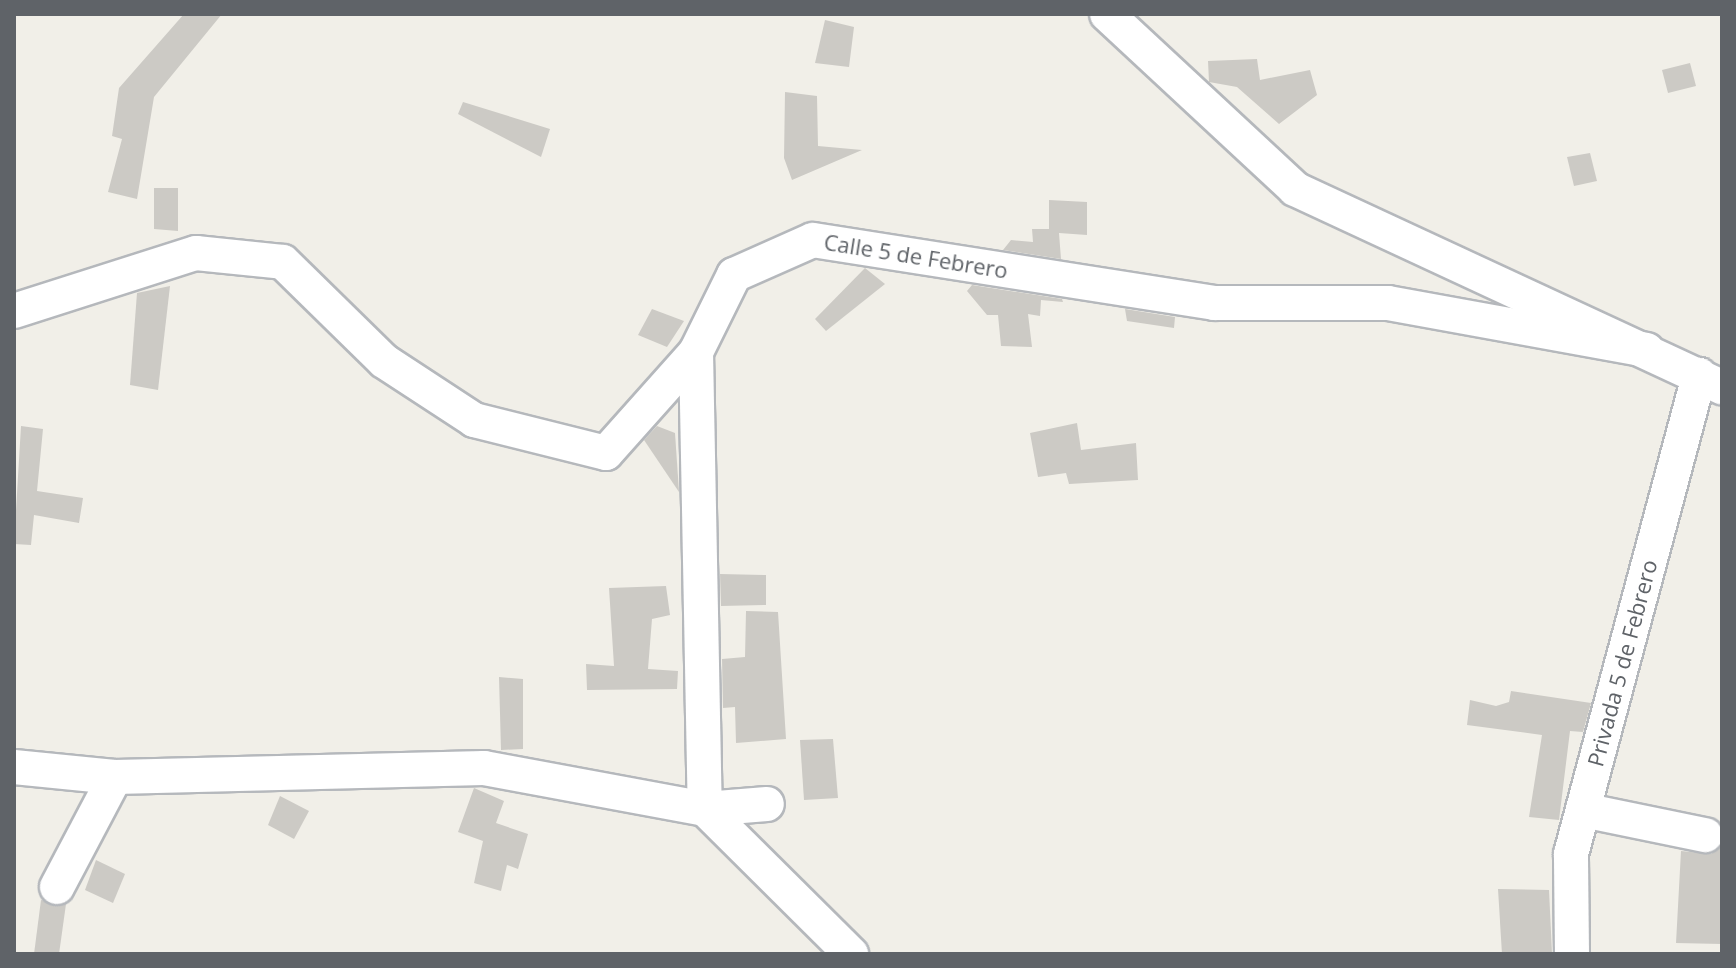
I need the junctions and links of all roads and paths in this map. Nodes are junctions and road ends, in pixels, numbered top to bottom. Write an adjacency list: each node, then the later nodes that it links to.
1 (1107, 14): 3 (street, Calle 5 de Febrero)
2 (14, 311): 4 (street, Calle 5 de Febrero)
3 (1647, 350): 4 (street, Calle 5 de Febrero); 5 (street, Calle 5 de Febrero)
4 (696, 352): 9 (street)
5 (1710, 381): 10 (street, Privada 5 de Febrero)
6 (14, 767): 7 (street)
7 (115, 777): 9 (street); 12 (street)
8 (767, 804): 9 (street)
9 (705, 809): 13 (street)
10 (1583, 810): 11 (street); 14 (street, Privada 5 de Febrero)
11 (1705, 835)
12 (57, 887)
13 (851, 954)
14 (1572, 954)

